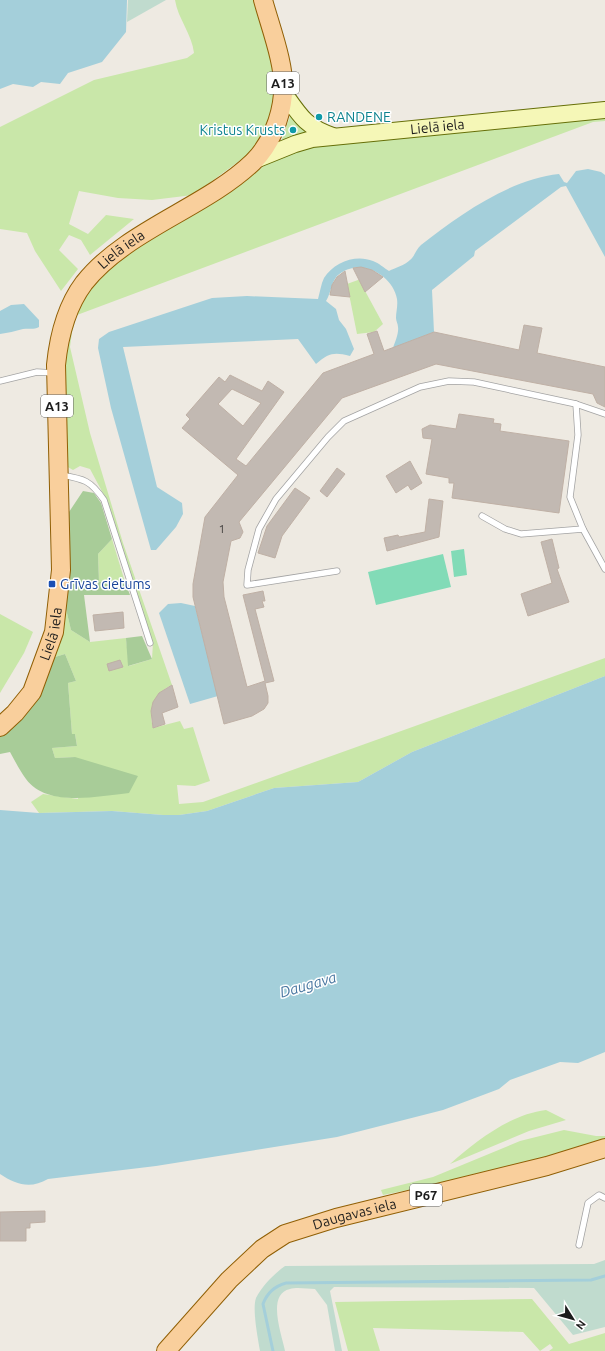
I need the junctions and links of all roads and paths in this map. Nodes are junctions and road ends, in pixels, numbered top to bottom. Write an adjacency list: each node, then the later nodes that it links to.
1 (263, 0): 2 (main road, A13)
2 (284, 93): 4 (main road); 5 (main road, A13)
3 (605, 110): 4 (main road, Lielā iela)
4 (333, 136): 5 (main road, Lielā iela)
5 (253, 161): 6 (main road, Lielā iela / A13)
6 (56, 373): 7 (lane); 10 (main road, Lielā iela / A13)
7 (0, 381)
8 (576, 404): 9 (lane); 12 (lane); 14 (lane)
9 (605, 414)
10 (59, 475): 15 (lane); 16 (main road, Lielā iela / A13)
11 (482, 516): 12 (lane)
12 (583, 529): 13 (lane)
13 (605, 568)
14 (337, 571)
15 (150, 643)
16 (0, 727)
17 (605, 1148): 20 (main road, Daugavas iela / P67)
18 (605, 1198): 19 (lane)
19 (579, 1244)
20 (217, 1293): 21 (main road, Daugavas iela / P67); 22 (main road, Daugavas iela / P67)
21 (153, 1351)
22 (166, 1351)

